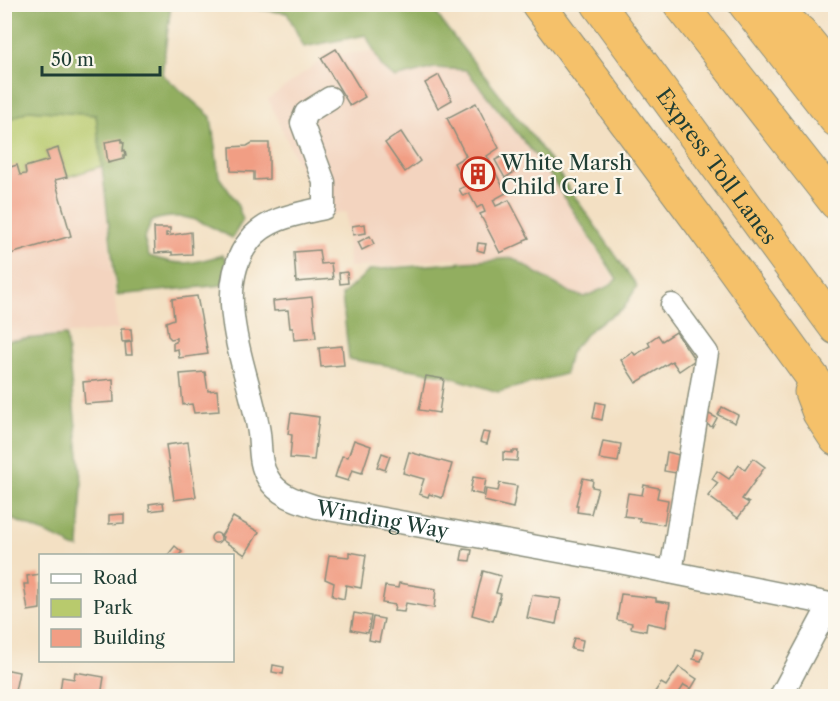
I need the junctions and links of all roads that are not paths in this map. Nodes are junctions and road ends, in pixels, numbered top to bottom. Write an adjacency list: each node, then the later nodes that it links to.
1 (538, 4): 12 (highway)
2 (598, 4): 11 (highway, Express Toll Lanes)
3 (680, 4): 9 (highway)
4 (745, 4): 8 (highway)
5 (768, 4): 6 (highway)
6 (836, 76)
7 (330, 98): 15 (street, Winding Way)
8 (836, 120)
9 (836, 203)
10 (672, 305): 15 (street)
11 (836, 328)
12 (801, 362): 13 (highway); 14 (highway)
13 (836, 410)
14 (836, 440)
15 (671, 572): 16 (street, Winding Way)
16 (781, 696)

